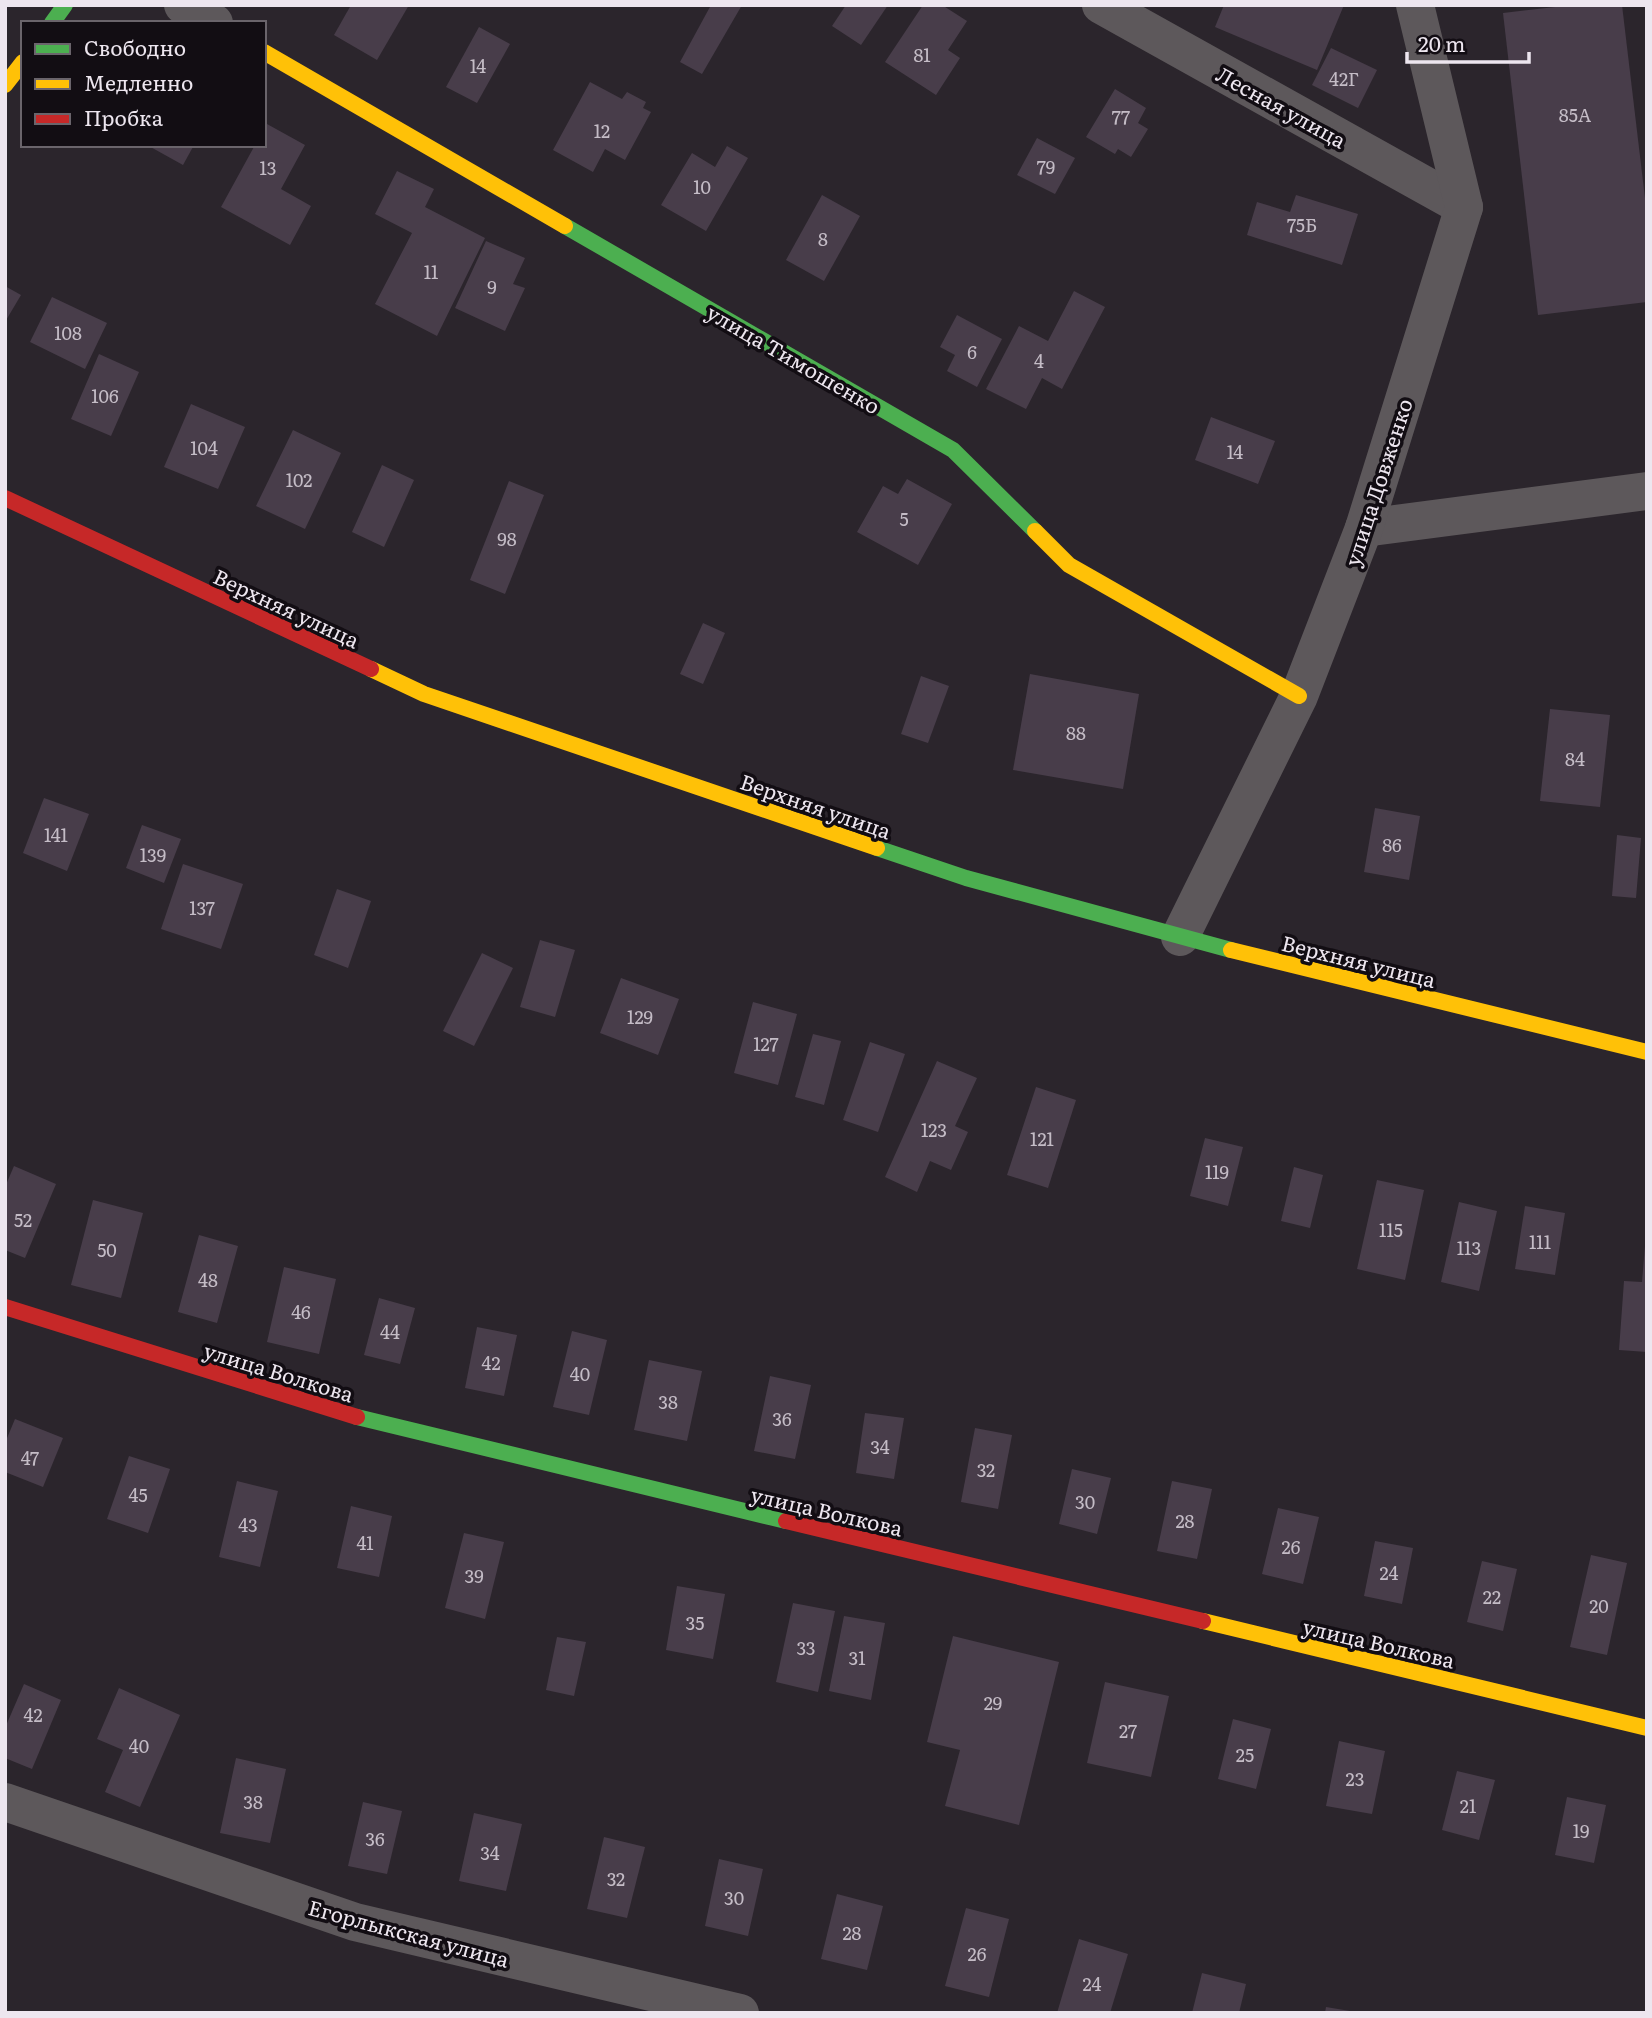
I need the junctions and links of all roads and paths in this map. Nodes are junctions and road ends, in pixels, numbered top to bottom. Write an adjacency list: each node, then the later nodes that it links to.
1 (65, 5): 5 (street)
2 (183, 5): 6 (street)
3 (1101, 5): 10 (street, Лесная улица)
4 (1415, 5): 10 (street)
5 (53, 21)
6 (211, 21)
7 (266, 53): 14 (street, улица Тимошенко)
8 (21, 65): 9 (street)
9 (5, 85)
10 (1464, 207): 13 (street, улица Довженко)
11 (1647, 491): 13 (street)
12 (5, 498): 15 (street, Верхняя улица)
13 (1364, 528): 14 (street, улица Довженко)
14 (1298, 696): 15 (street, улица Довженко)
15 (1180, 937): 16 (street, Верхняя улица)
16 (1647, 1052)
17 (5, 1307): 18 (street, улица Волкова)
18 (1647, 1728)
19 (5, 1802): 20 (street, Егорлыкская улица)
20 (740, 2013)

